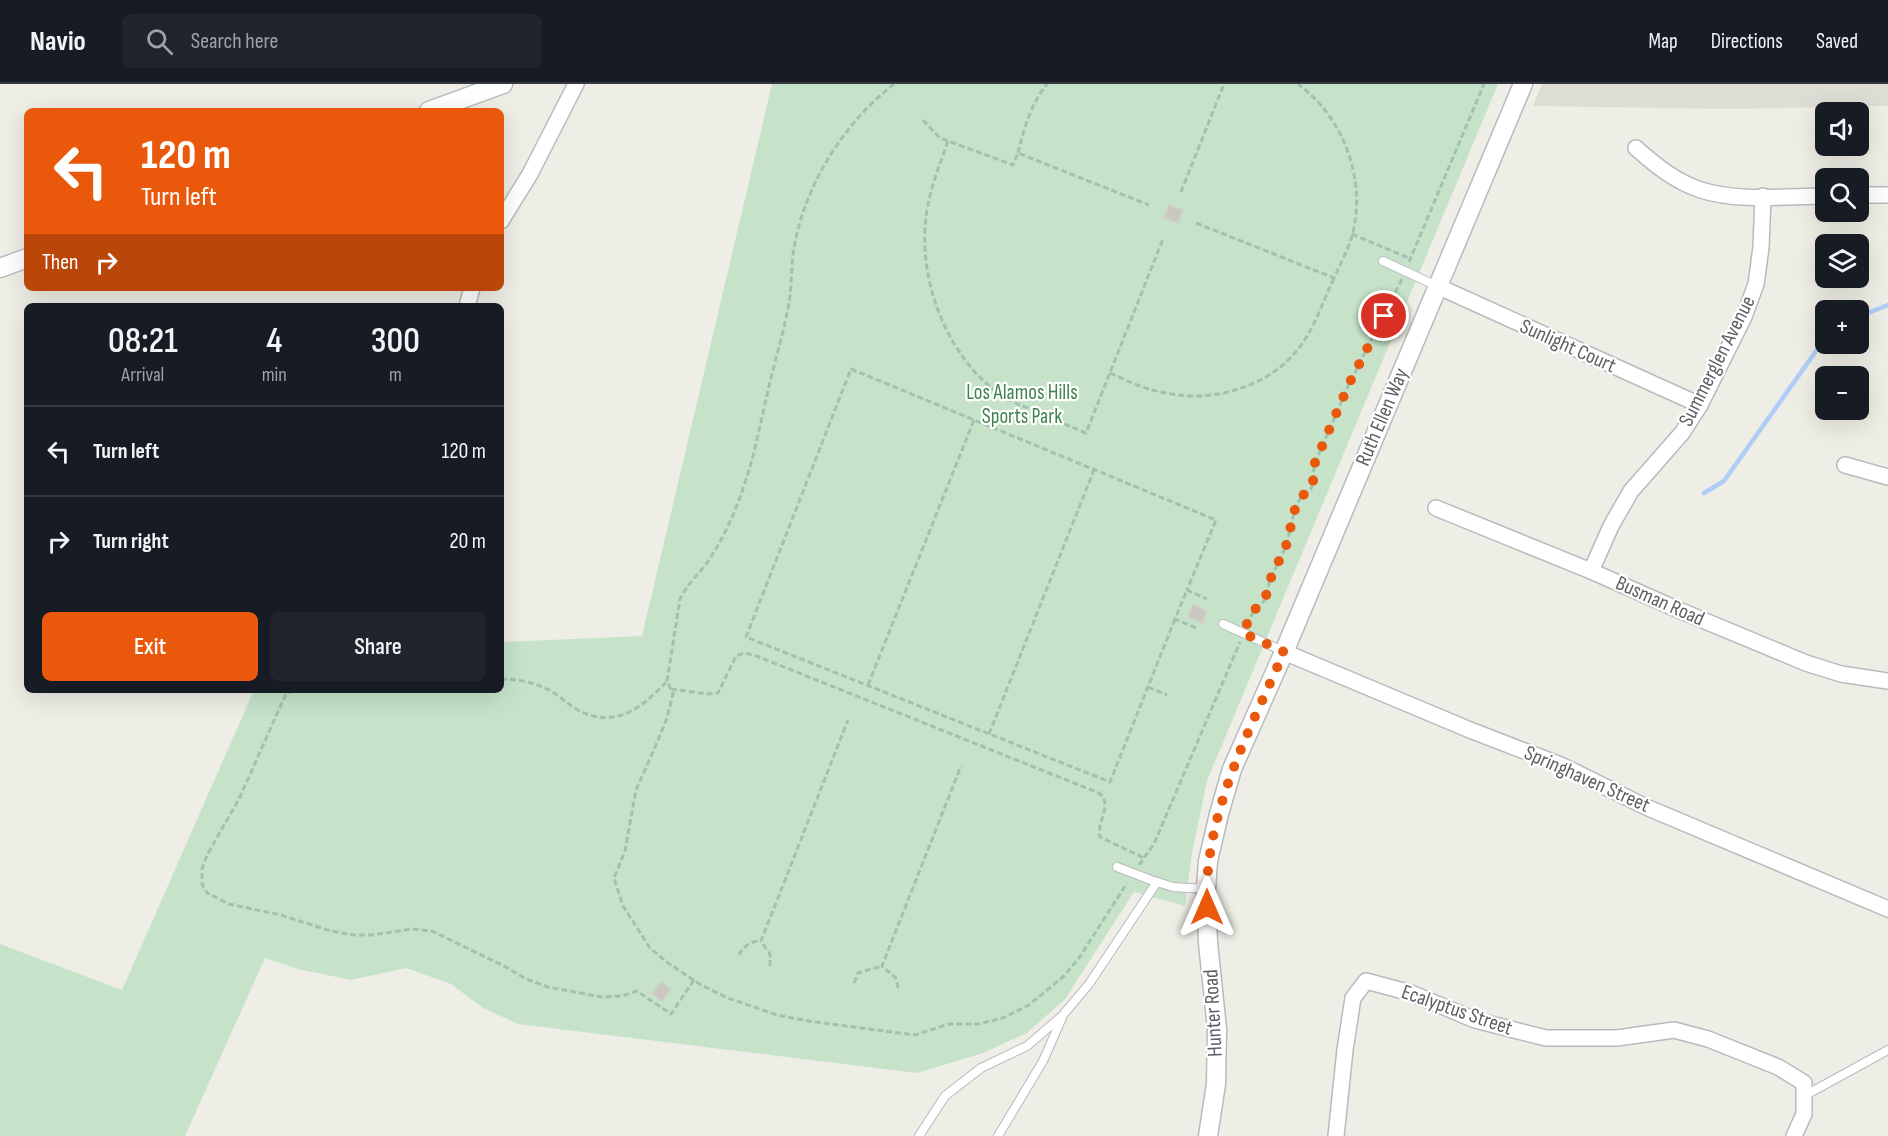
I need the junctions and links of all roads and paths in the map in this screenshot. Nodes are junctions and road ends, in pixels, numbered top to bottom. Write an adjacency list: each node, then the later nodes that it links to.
1 (503, 84): 9 (street)
2 (576, 84): 20 (street)
3 (894, 84): 47 (path)
4 (1047, 84): 13 (path)
5 (1224, 84): 14 (path)
6 (1298, 84): 22 (path)
7 (1484, 84): 25 (path)
8 (1523, 84): 30 (street, Ruth Ellen Way)
9 (437, 108)
10 (923, 120): 11 (path)
11 (948, 141): 13 (path); 31 (path)
12 (1636, 148): 17 (street)
13 (1018, 153): 19 (path)
14 (1181, 192)
15 (1869, 195): 16 (street)
16 (1888, 195)
17 (1763, 196): 18 (street); 32 (street, Summerglen Avenue)
18 (1815, 196)
19 (1149, 205)
20 (504, 216)
21 (1196, 223): 29 (path)
22 (1352, 234): 25 (path); 29 (path)
23 (1163, 239): 31 (path)
24 (24, 259): 27 (street)
25 (1411, 259): 28 (path)
26 (1383, 261): 28 (lane)
27 (0, 268)
28 (1405, 272): 30 (lane); 44 (path)
29 (1334, 278): 31 (path)
30 (1437, 286): 32 (street, Sunlight Court); 45 (street, Ruth Ellen Way)
31 (1110, 373)
32 (1700, 405): 38 (street, Summerglen Avenue)
33 (974, 420): 35 (path); 49 (path); 49 (path)
34 (1845, 465): 36 (street)
35 (1094, 470): 39 (path); 55 (path)
36 (1888, 477)
37 (1436, 508): 38 (street, Busman Road)
38 (1591, 571): 48 (street, Busman Road)
39 (1187, 590): 40 (path); 41 (path)
40 (1207, 599)
41 (1175, 618): 43 (path); 50 (path)
42 (1223, 624): 44 (lane)
43 (1196, 628)
44 (1243, 633): 45 (lane); 57 (path)
45 (1284, 652): 61 (street, Hunter Road); 62 (street, Springhaven Street)
46 (504, 679): 47 (path)
47 (667, 681): 51 (path)
48 (1888, 681)
49 (867, 685): 55 (path)
50 (1148, 687): 53 (path); 55 (path)
51 (671, 689): 57 (path); 67 (path)
52 (290, 693): 67 (path)
53 (1167, 695)
54 (848, 720): 63 (path)
55 (989, 734)
56 (961, 766): 66 (path)
57 (1144, 858): 59 (path)
58 (1117, 867): 59 (lane)
59 (1133, 873): 60 (lane); 67 (path)
60 (1156, 882): 61 (lane); 70 (lane)
61 (1206, 889): 75 (street, Hunter Road)
62 (1888, 909)
63 (761, 941): 64 (path); 65 (path)
64 (739, 955)
65 (770, 966)
66 (882, 966): 68 (path); 69 (path)
67 (694, 980)
68 (854, 983)
69 (898, 988)
70 (1062, 1016): 73 (lane); 74 (lane)
71 (1888, 1050): 72 (lane)
72 (1804, 1090): 76 (street, Ecalyptus Street); 77 (street)
73 (919, 1136)
74 (998, 1136)
75 (1208, 1136)
76 (1336, 1136)
77 (1794, 1136)

